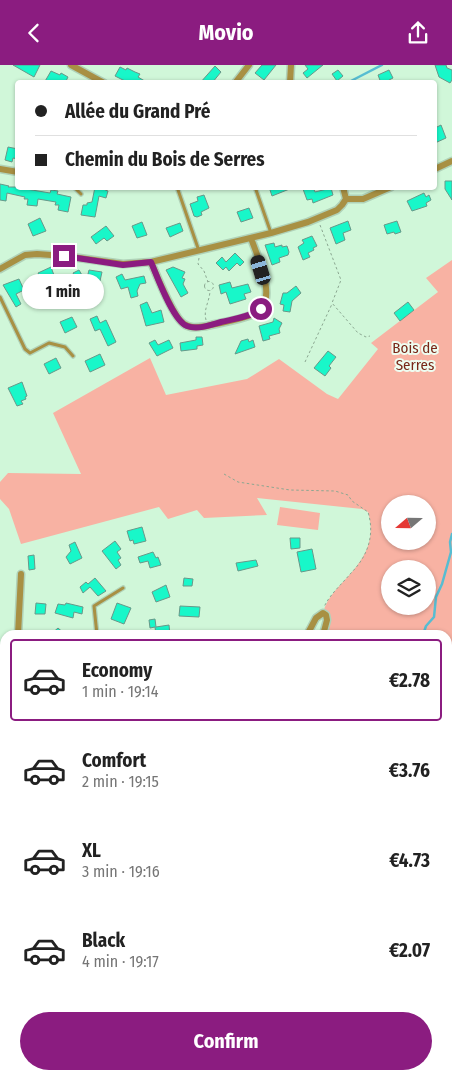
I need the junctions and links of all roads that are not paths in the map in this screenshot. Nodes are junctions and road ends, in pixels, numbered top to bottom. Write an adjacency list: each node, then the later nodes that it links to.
1 (71, 65): 4 (street)
2 (249, 65): 5 (street)
3 (291, 65): 6 (street)
4 (98, 80)
5 (237, 80)
6 (290, 80)
7 (452, 161): 8 (street)
8 (437, 168)
9 (0, 169): 10 (street)
10 (15, 172)
11 (77, 190): 16 (lane)
12 (178, 190): 20 (lane)
13 (256, 190): 18 (lane)
14 (344, 190): 17 (street)
15 (384, 190): 17 (street)
16 (81, 194)
17 (346, 199): 18 (street)
18 (271, 233): 19 (street)
19 (251, 238): 20 (street); 21 (street)
20 (199, 253): 21 (street)
21 (151, 262): 22 (street)
22 (0, 269)
23 (0, 297): 24 (lane)
24 (74, 356)
25 (21, 574): 27 (street)
26 (123, 588): 28 (lane)
27 (18, 630)
28 (96, 630)
29 (309, 630): 30 (street)
30 (324, 630)

